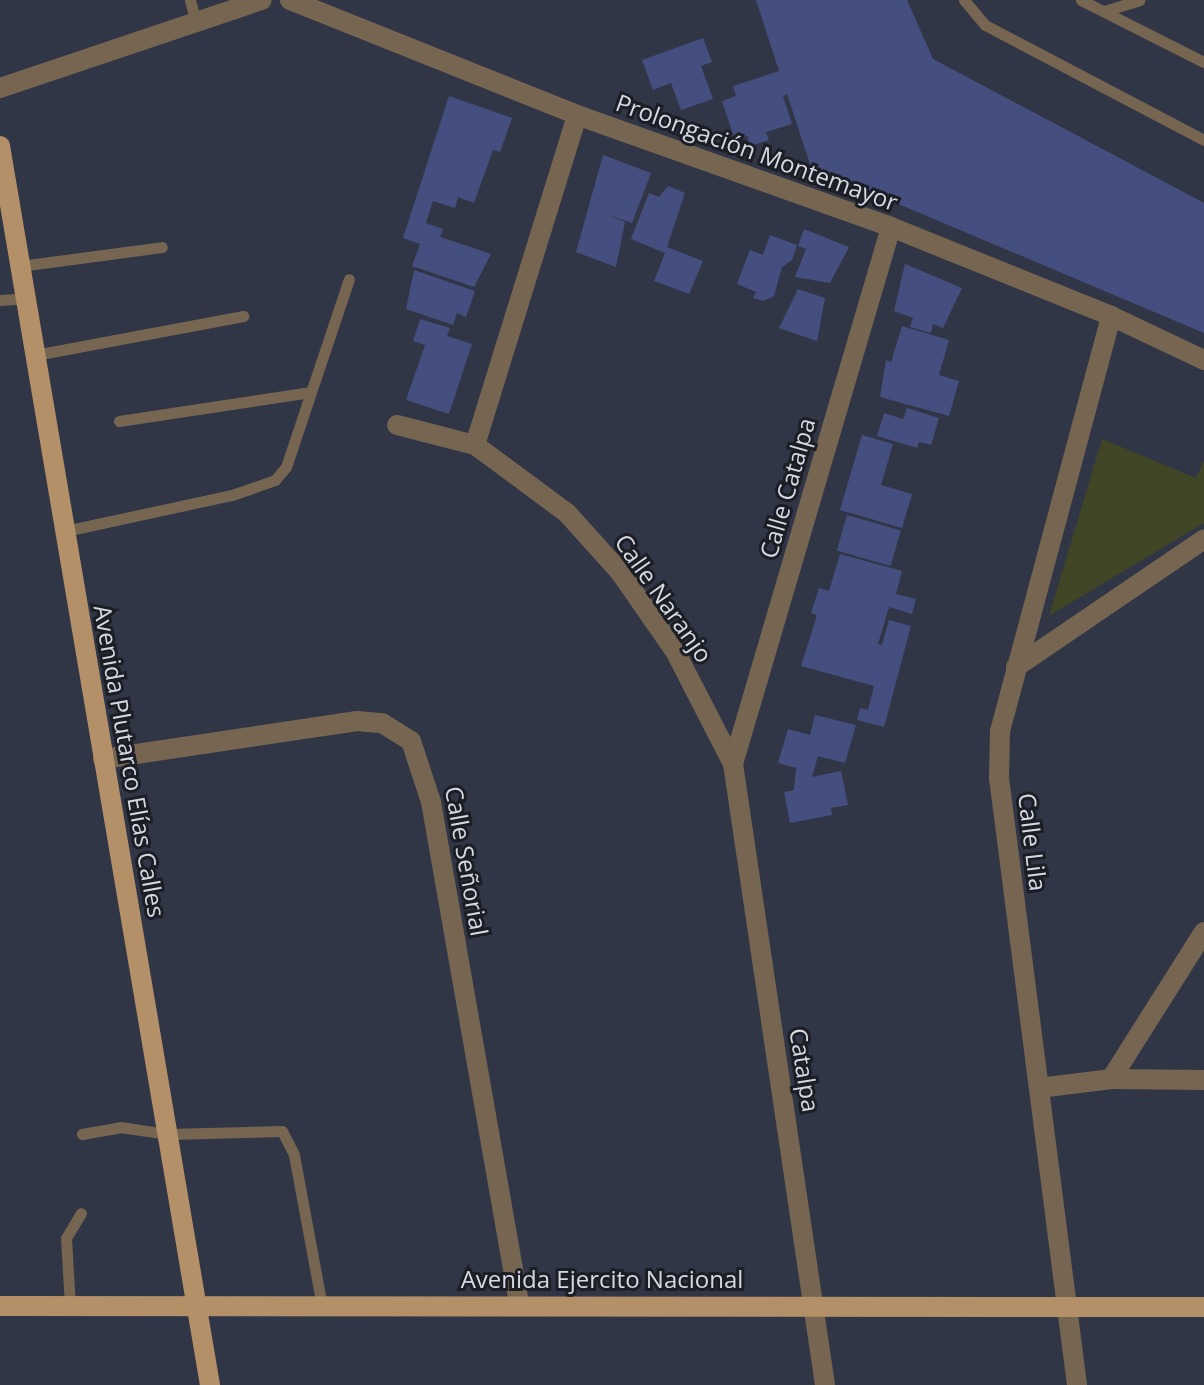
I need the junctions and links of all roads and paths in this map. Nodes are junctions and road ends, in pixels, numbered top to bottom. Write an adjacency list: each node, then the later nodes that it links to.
1 (190, 0): 8 (lane)
2 (262, 0): 8 (street)
3 (290, 0): 11 (street, Prolongación Montemayor)
4 (964, 0): 12 (lane)
5 (1081, 0): 7 (lane)
6 (1139, 0): 7 (lane)
7 (1104, 11): 9 (lane)
8 (196, 22): 10 (street)
9 (1204, 62)
10 (0, 88)
11 (577, 115): 15 (street, Prolongación Montemayor); 28 (street)
12 (1204, 140)
13 (0, 146): 14 (main road, Avenida Plutarco Elías Calles)
14 (5, 199): 17 (main road, Avenida Plutarco Elías Calles)
15 (891, 227): 22 (street, Prolongación Montemayor); 33 (street, Calle Catalpa)
16 (162, 247): 17 (lane)
17 (20, 266): 19 (main road, Avenida Plutarco Elías Calles)
18 (349, 279): 25 (lane)
19 (26, 298): 20 (lane); 23 (main road, Avenida Plutarco Elías Calles)
20 (0, 300)
21 (243, 316): 23 (lane)
22 (1111, 316): 24 (street, Prolongación Montemayor); 31 (street, Calle Lila)
23 (35, 355): 29 (main road, Avenida Plutarco Elías Calles)
24 (1204, 360)
25 (311, 392): 26 (lane); 29 (lane)
26 (119, 421)
27 (397, 425): 28 (street, Calle Naranjo)
28 (475, 445): 33 (street, Calle Naranjo)
29 (65, 531): 32 (main road, Avenida Plutarco Elías Calles)
30 (1204, 539): 31 (street)
31 (1016, 667): 37 (street, Calle Lila)
32 (103, 759): 39 (main road, Avenida Plutarco Elías Calles); 41 (street, Calle Señorial)
33 (733, 764): 45 (street, Catalpa)
34 (1204, 932): 35 (street)
35 (1111, 1079): 36 (street); 37 (street)
36 (1204, 1080)
37 (1039, 1088): 48 (street, Calle Lila)
38 (82, 1134): 39 (lane)
39 (168, 1134): 44 (lane); 46 (main road, Avenida Plutarco Elías Calles)
40 (81, 1213): 43 (lane)
41 (519, 1303): 44 (main road, Avenida Ejercito Nacional); 45 (main road, Avenida Ejercito Nacional)
42 (0, 1306): 43 (main road, Avenida Ejercito Nacional)
43 (70, 1306): 46 (main road, Avenida Ejercito Nacional)
44 (322, 1306): 46 (main road, Avenida Ejercito Nacional)
45 (814, 1306): 48 (main road, Avenida Ejercito Nacional); 50 (street, Catalpa)
46 (198, 1307): 49 (main road, Avenida Plutarco Elías Calles)
47 (1204, 1307): 48 (main road, Avenida Ejercito Nacional)
48 (1069, 1309): 51 (street, Calle Lila)
49 (210, 1385)
50 (825, 1385)
51 (1077, 1385)

